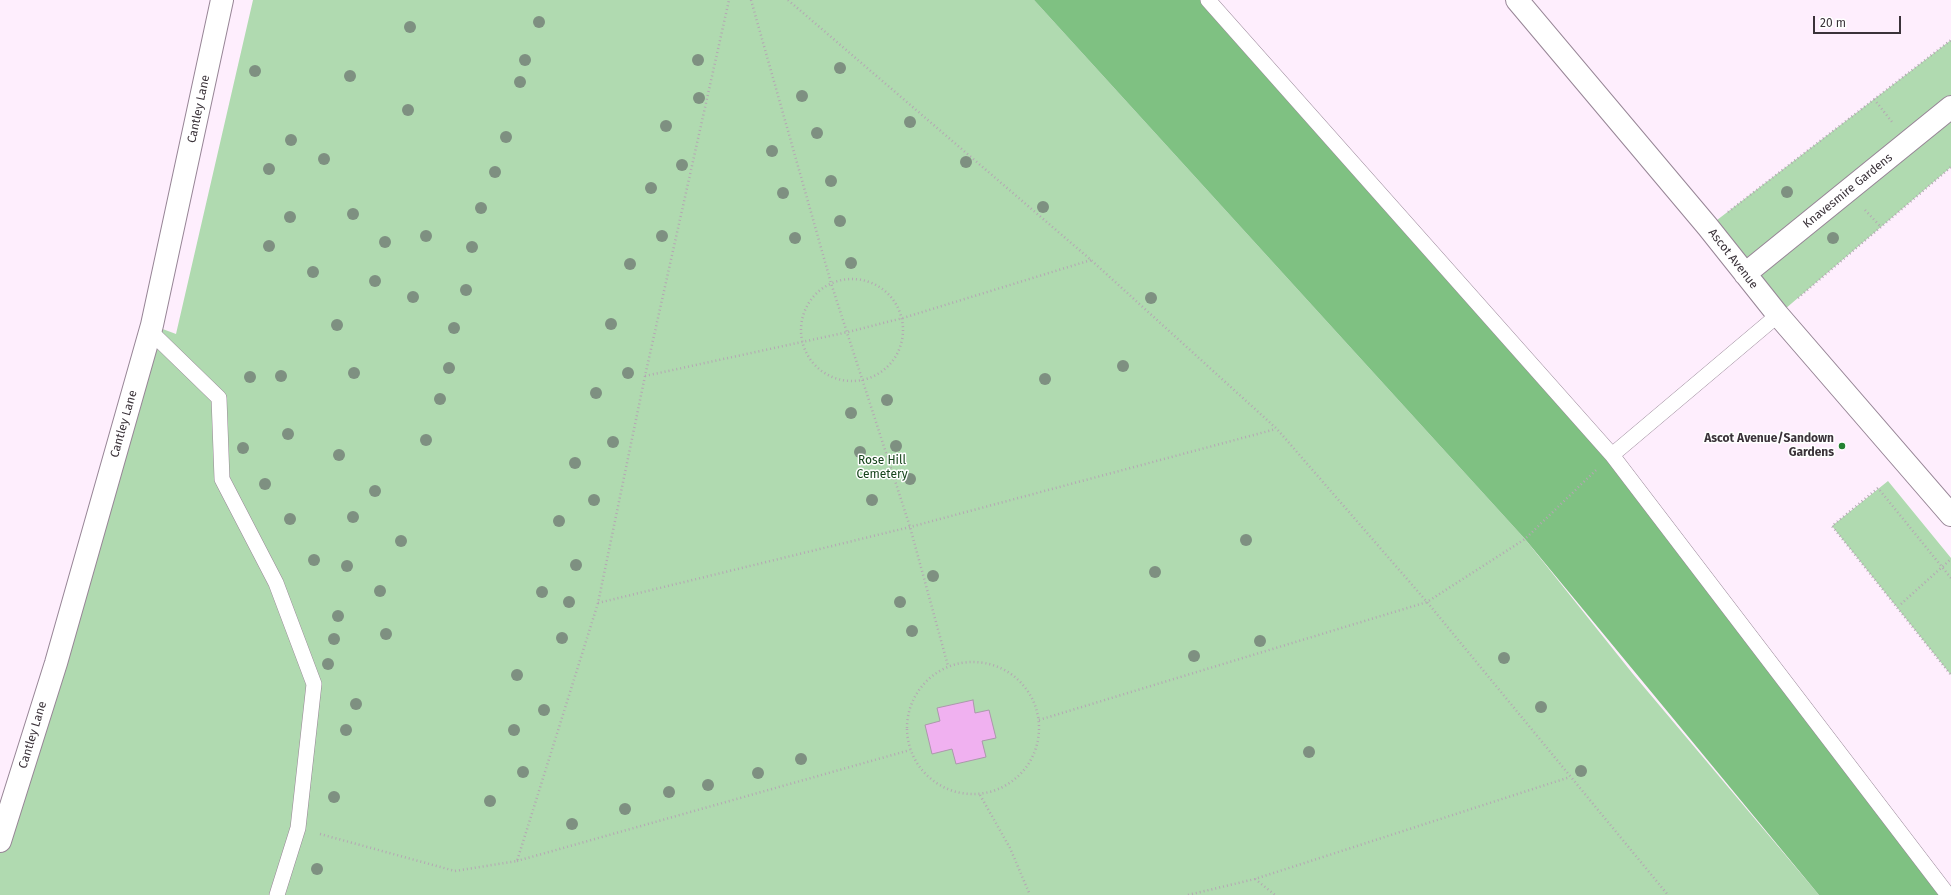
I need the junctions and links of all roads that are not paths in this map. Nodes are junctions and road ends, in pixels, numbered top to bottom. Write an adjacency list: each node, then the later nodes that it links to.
1 (222, 0): 7 (street, Cantley Lane)
2 (1208, 0): 8 (lane)
3 (1517, 0): 5 (street, Ascot Avenue)
4 (1951, 107): 5 (street, Knavesmire Gardens)
5 (1745, 274): 6 (street, Ascot Avenue)
6 (1778, 315): 8 (lane); 9 (street, Ascot Avenue)
7 (150, 331): 10 (street, Cantley Lane); 11 (lane)
8 (1612, 455): 12 (lane)
9 (1951, 515)
10 (0, 841)
11 (277, 895)
12 (1948, 895)

